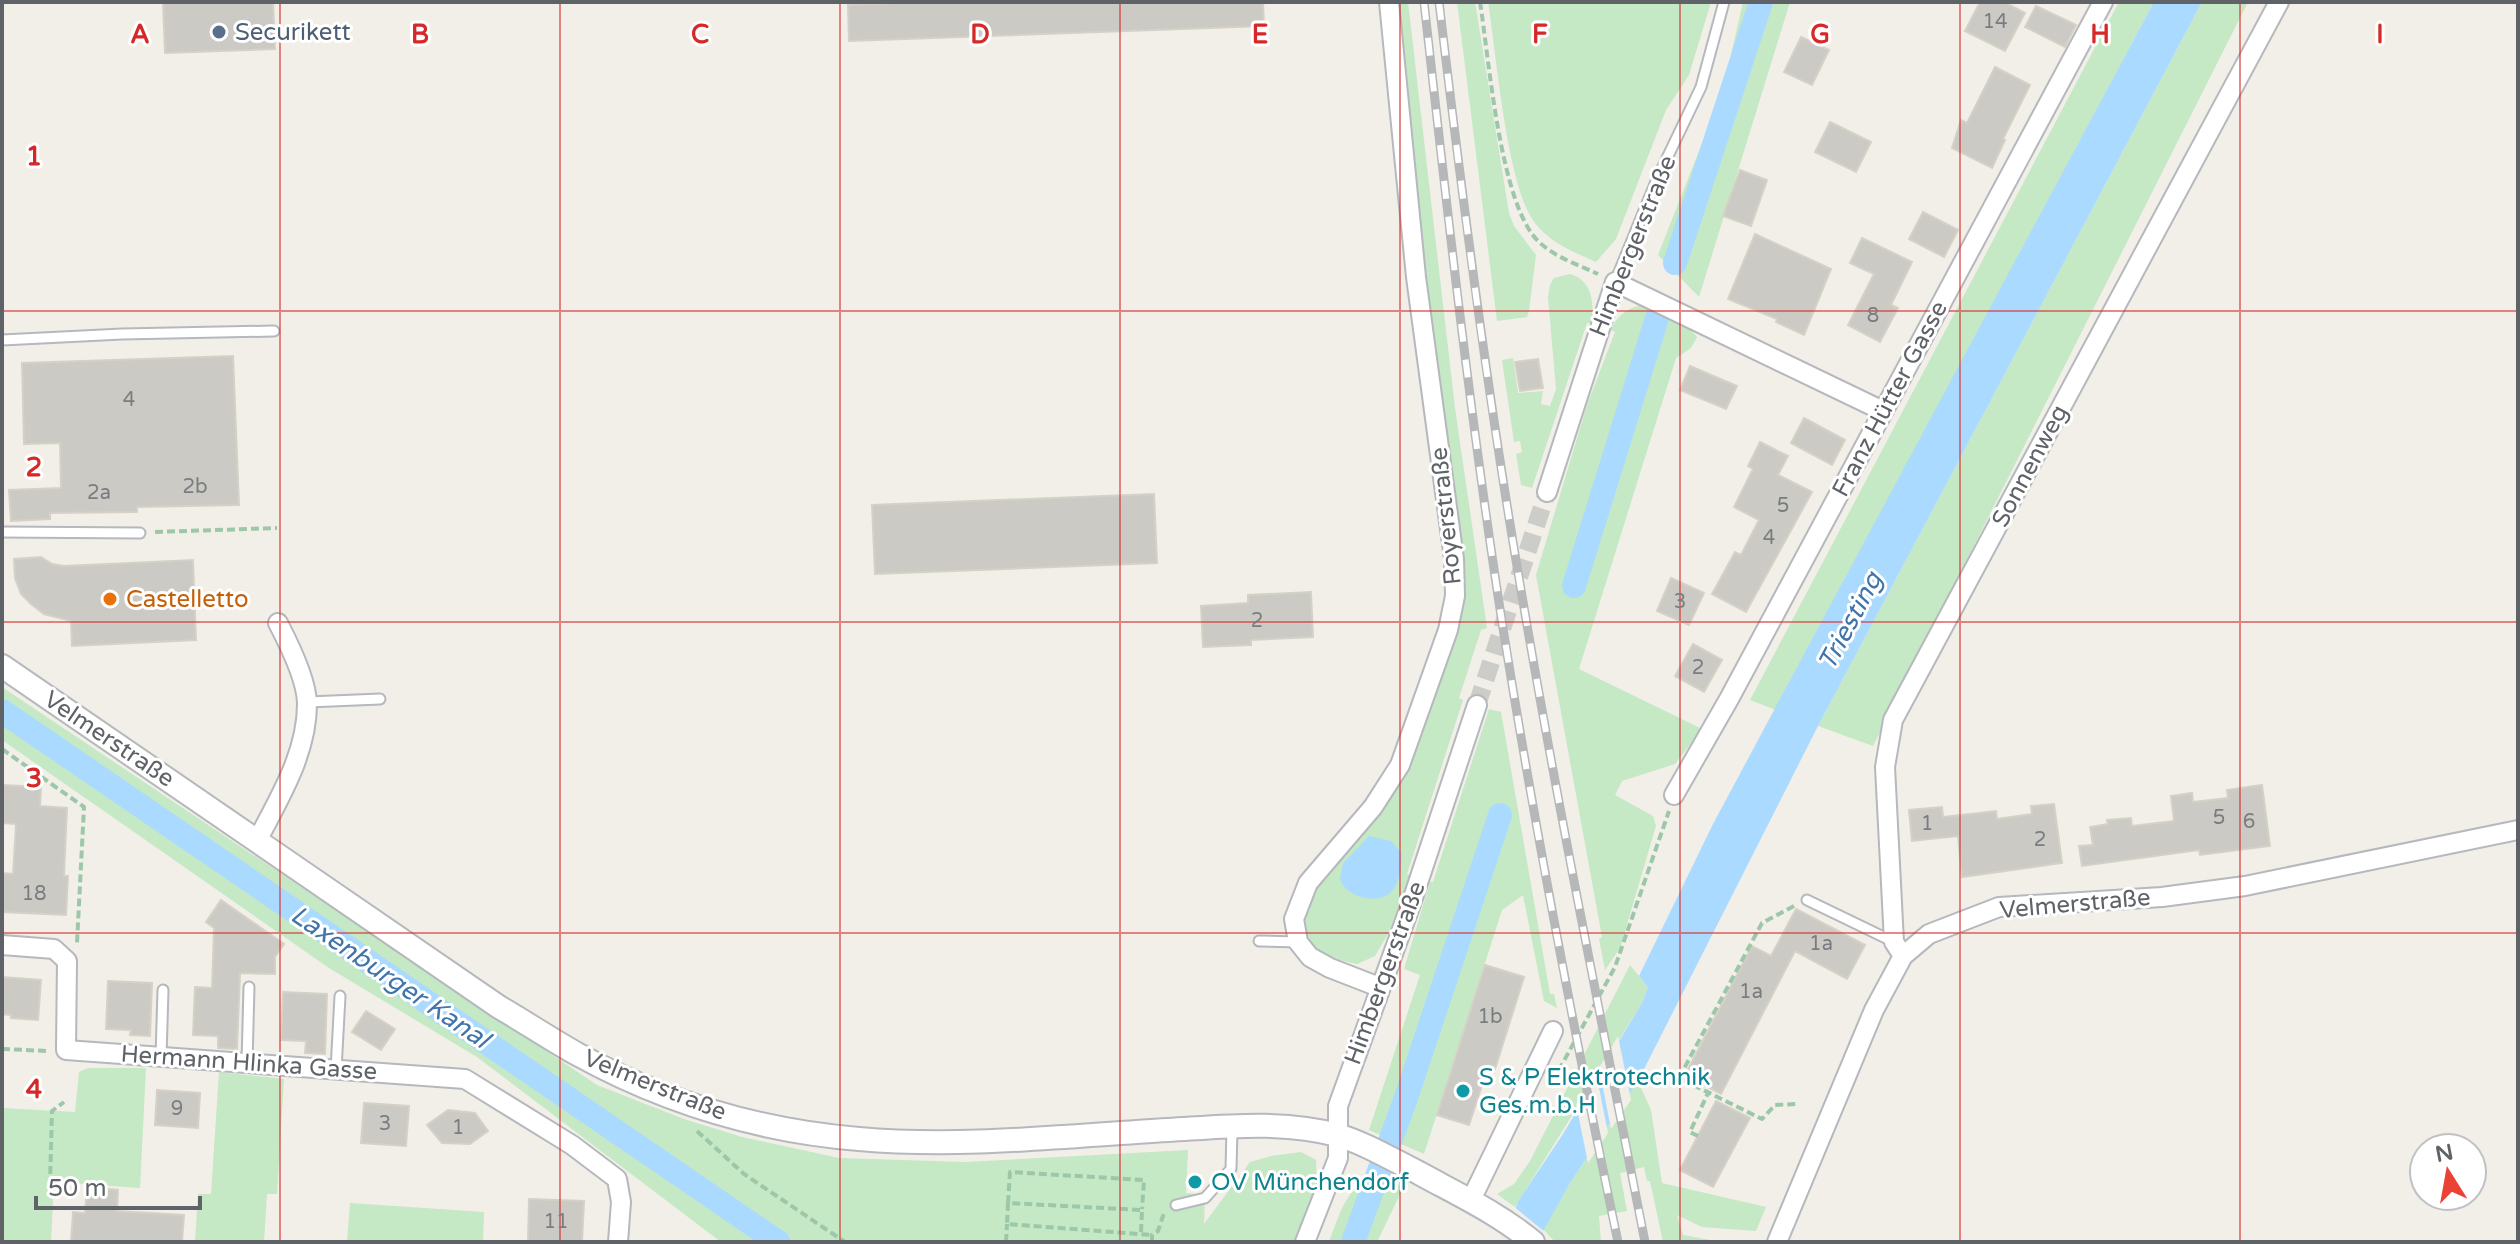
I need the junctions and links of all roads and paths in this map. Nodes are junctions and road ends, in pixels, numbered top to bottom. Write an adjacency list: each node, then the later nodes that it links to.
1 (1389, 2): 25 (street, Royerstraße)
2 (1480, 2): 6 (path)
3 (1724, 2): 6 (lane, Himbergerstraße)
4 (2103, 2): 9 (street, Franz Hütter Gasse)
5 (2279, 2): 27 (street, Sonnenweg)
6 (1615, 282): 9 (street); 10 (street, Himbergerstraße)
7 (274, 331): 8 (lane)
8 (2, 340)
9 (1883, 411): 20 (street, Franz Hütter Gasse)
10 (1547, 492)
11 (277, 528): 13 (path)
12 (2, 532): 13 (lane)
13 (140, 533)
14 (278, 623): 17 (street)
15 (4, 667): 22 (street, Velmerstraße)
16 (380, 699): 17 (lane)
17 (308, 702): 22 (street)
18 (1477, 705): 30 (street, Himbergerstraße)
19 (2, 749): 28 (path)
20 (1674, 795): 39 (path)
21 (2518, 830): 27 (street, Velmerstraße)
22 (257, 841): 43 (street, Velmerstraße)
23 (1807, 900): 27 (lane); 40 (path)
24 (1259, 941): 25 (lane)
25 (1298, 942): 30 (street)
26 (2, 945): 28 (street)
27 (1899, 949): 61 (street, Velmerstraße)
28 (67, 961): 35 (street)
29 (249, 987): 37 (lane)
30 (1379, 987): 45 (street, Himbergerstraße)
31 (163, 990): 36 (lane)
32 (340, 996): 38 (lane)
33 (1553, 1031): 49 (street)
34 (2, 1049): 35 (path)
35 (66, 1050): 36 (street, Hermann Hlinka Gasse)
36 (161, 1057): 37 (street, Hermann Hlinka Gasse)
37 (247, 1063): 38 (street, Hermann Hlinka Gasse)
38 (336, 1070): 55 (street, Hermann Hlinka Gasse)
39 (1551, 1085)
40 (1708, 1093): 42 (path); 46 (path)
41 (64, 1102): 47 (path)
42 (1797, 1104)
43 (692, 1106): 44 (street, Velmerstraße); 56 (path)
44 (1232, 1126): 45 (street, Velmerstraße); 50 (lane)
45 (1338, 1135): 49 (street, Velmerstraße); 59 (street, Himbergerstraße)
46 (1698, 1136)
47 (62, 1192)
48 (1008, 1203): 51 (path); 51 (path); 52 (path)
49 (1478, 1204): 60 (street, Velmerstraße)
50 (1176, 1205): 54 (path)
51 (1142, 1210): 53 (path)
52 (1007, 1224): 53 (path); 57 (path)
53 (1141, 1232): 54 (path)
54 (1152, 1235): 58 (path)
55 (618, 1242)
56 (845, 1242)
57 (1006, 1242)
58 (1152, 1242)
59 (1305, 1242)
60 (1533, 1242)
61 (1777, 1242)

